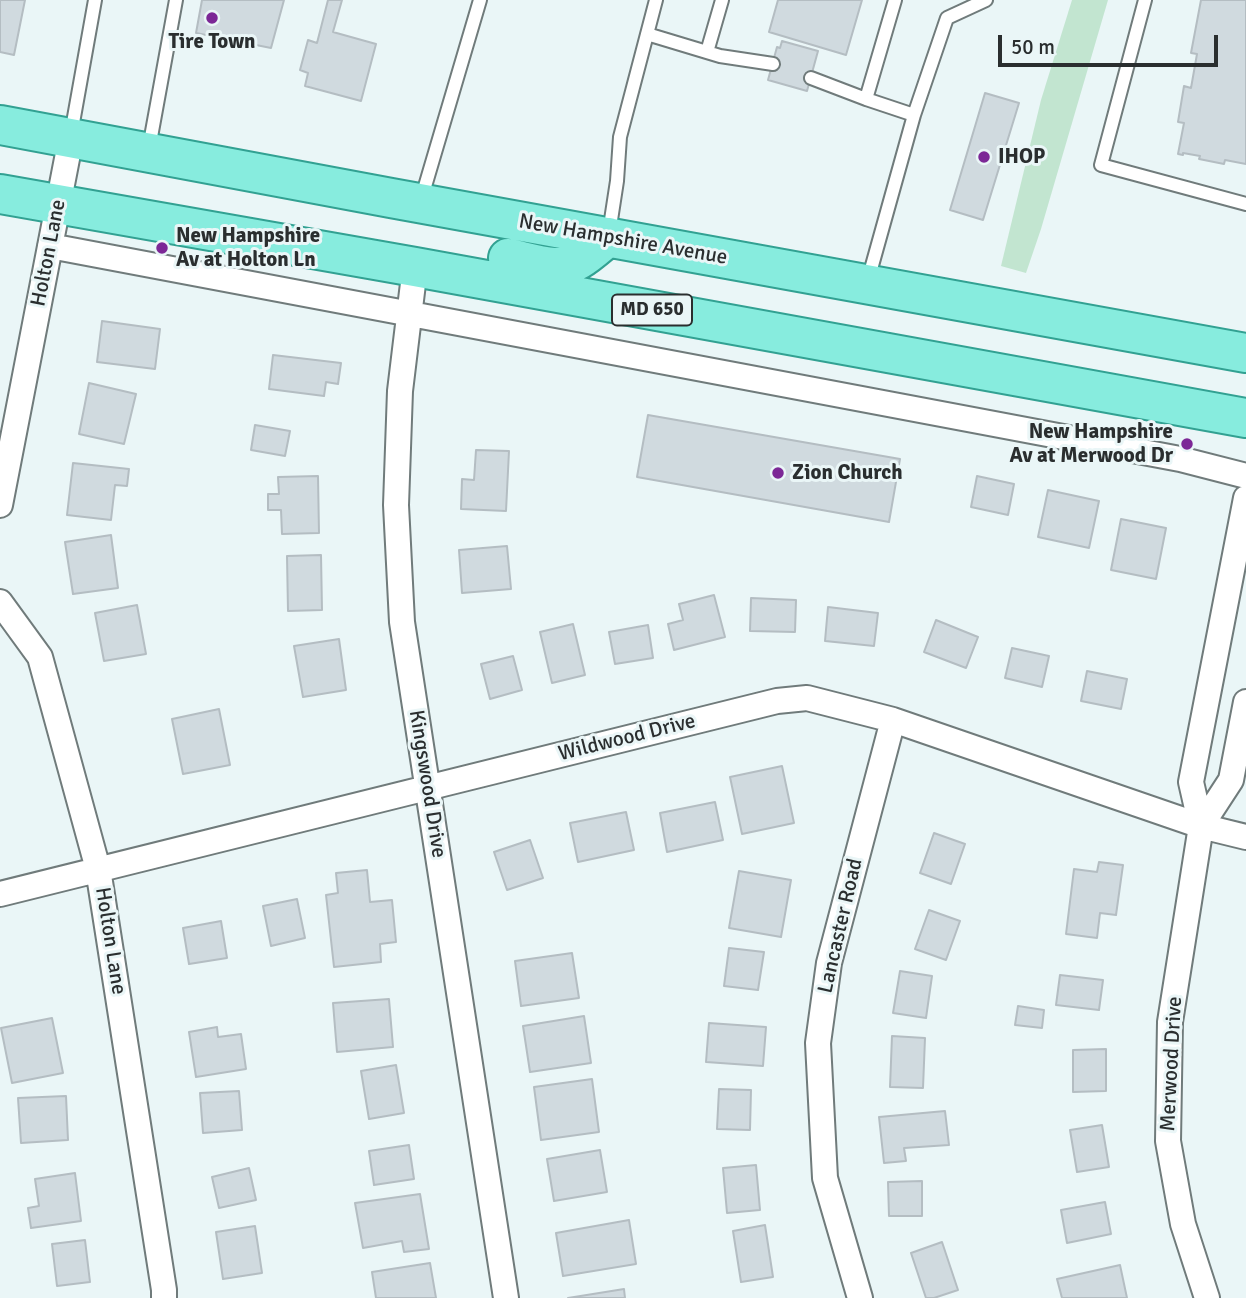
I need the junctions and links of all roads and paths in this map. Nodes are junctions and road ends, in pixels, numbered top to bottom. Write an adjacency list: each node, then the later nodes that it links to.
1 (96, 0): 16 (lane, Holton Lane)
2 (176, 0): 17 (lane)
3 (480, 0): 19 (lane)
4 (656, 0): 9 (lane)
5 (722, 0): 10 (lane)
6 (895, 0): 13 (lane)
7 (986, 0): 14 (lane)
8 (1145, 0): 20 (lane)
9 (647, 34): 10 (lane); 22 (lane)
10 (708, 52): 11 (lane)
11 (773, 64)
12 (811, 78): 13 (lane)
13 (866, 99): 14 (lane)
14 (914, 115): 26 (lane)
15 (0, 125): 16 (main road, New Hampshire Avenue)
16 (71, 138): 17 (main road, New Hampshire Avenue); 21 (street, Holton Lane)
17 (148, 153): 19 (main road, New Hampshire Avenue)
18 (0, 194): 21 (main road, MD 650)
19 (420, 204): 22 (main road, New Hampshire Avenue)
20 (1246, 204)
21 (58, 205): 23 (main road, MD 650); 24 (street, Holton Lane)
22 (608, 237): 23 (main road); 26 (main road, New Hampshire Avenue)
23 (254, 239): 25 (main road, MD 650)
24 (50, 246): 27 (street); 32 (street, Holton Lane)
25 (415, 267): 27 (street, Kingswood Drive); 29 (main road, MD 650)
26 (867, 284): 28 (main road, New Hampshire Avenue)
27 (410, 314): 30 (street); 36 (street, Kingswood Drive)
28 (1246, 353)
29 (1246, 418)
30 (1246, 476)
31 (1246, 498): 37 (street, Merwood Drive)
32 (0, 505)
33 (0, 602): 39 (street, Holton Lane)
34 (1246, 702): 37 (street, Merwood Drive)
35 (893, 720): 36 (street, Wildwood Drive); 37 (street, Wildwood Drive); 43 (street, Lancaster Road)
36 (427, 788): 39 (street, Wildwood Drive); 42 (street, Kingswood Drive)
37 (1201, 826): 38 (street, Wildwood Drive); 44 (street, Merwood Drive)
38 (1246, 837)
39 (98, 869): 40 (street, Wildwood Drive); 41 (street, Holton Lane)
40 (0, 894)
41 (164, 1298)
42 (506, 1298)
43 (860, 1298)
44 (1207, 1298)

